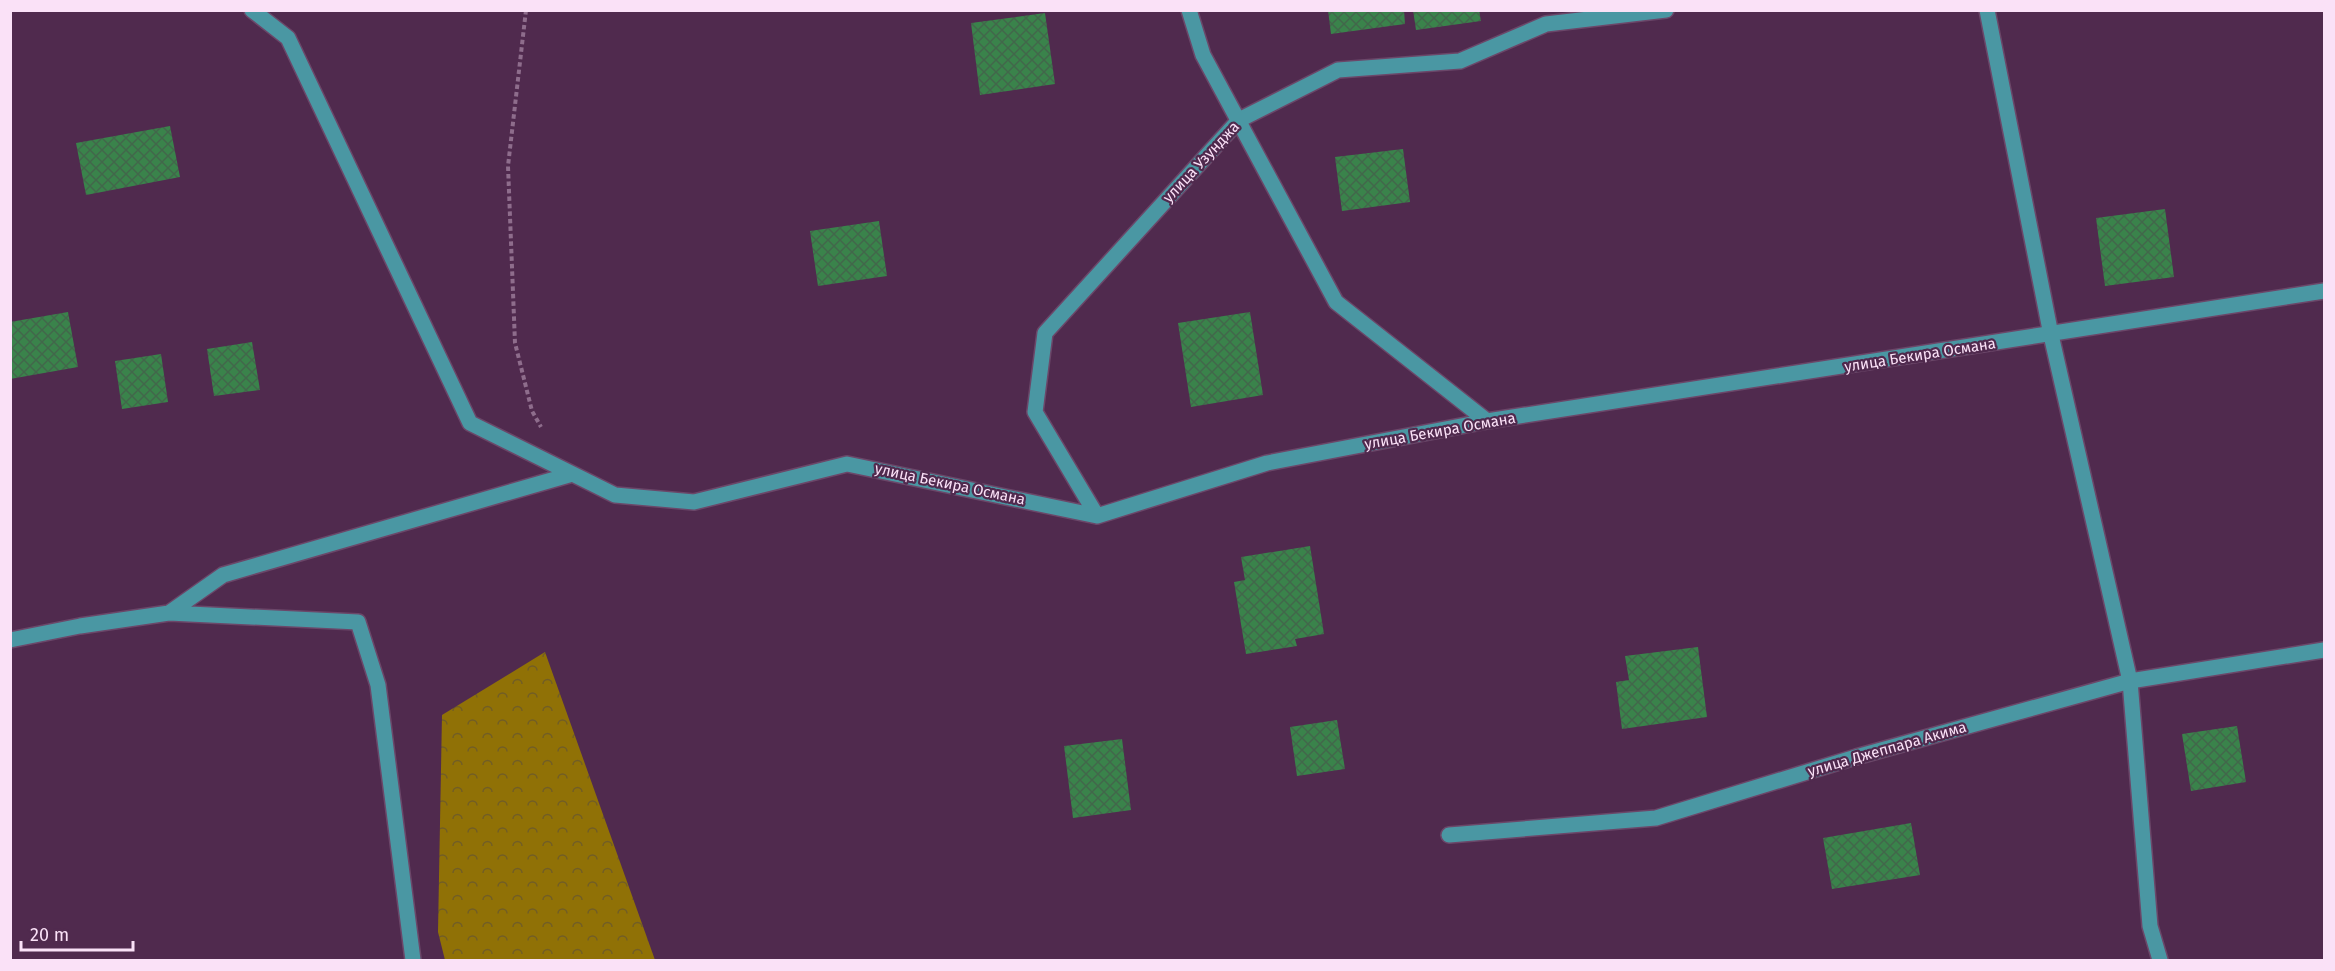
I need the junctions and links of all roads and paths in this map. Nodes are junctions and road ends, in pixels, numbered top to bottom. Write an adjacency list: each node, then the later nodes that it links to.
1 (252, 10): 11 (street, улица Бекира Османа)
2 (526, 10): 10 (path)
3 (1190, 10): 6 (street)
4 (1666, 10): 6 (street, улица Узунджа)
5 (1987, 10): 8 (street)
6 (1239, 120): 9 (street); 12 (street, улица Узунджа)
7 (2325, 291): 8 (street, улица Бекира Османа)
8 (2050, 335): 9 (street, улица Бекира Османа); 16 (street)
9 (1487, 421): 12 (street, улица Бекира Османа)
10 (543, 429)
11 (569, 474): 12 (street, улица Бекира Османа); 13 (street)
12 (1097, 516)
13 (169, 613): 14 (street); 18 (street)
14 (10, 640)
15 (2325, 650): 16 (street, улица Джеппара Акима)
16 (2130, 681): 17 (street, улица Джеппара Акима); 19 (street)
17 (1449, 836)
18 (413, 960)
19 (2160, 960)

